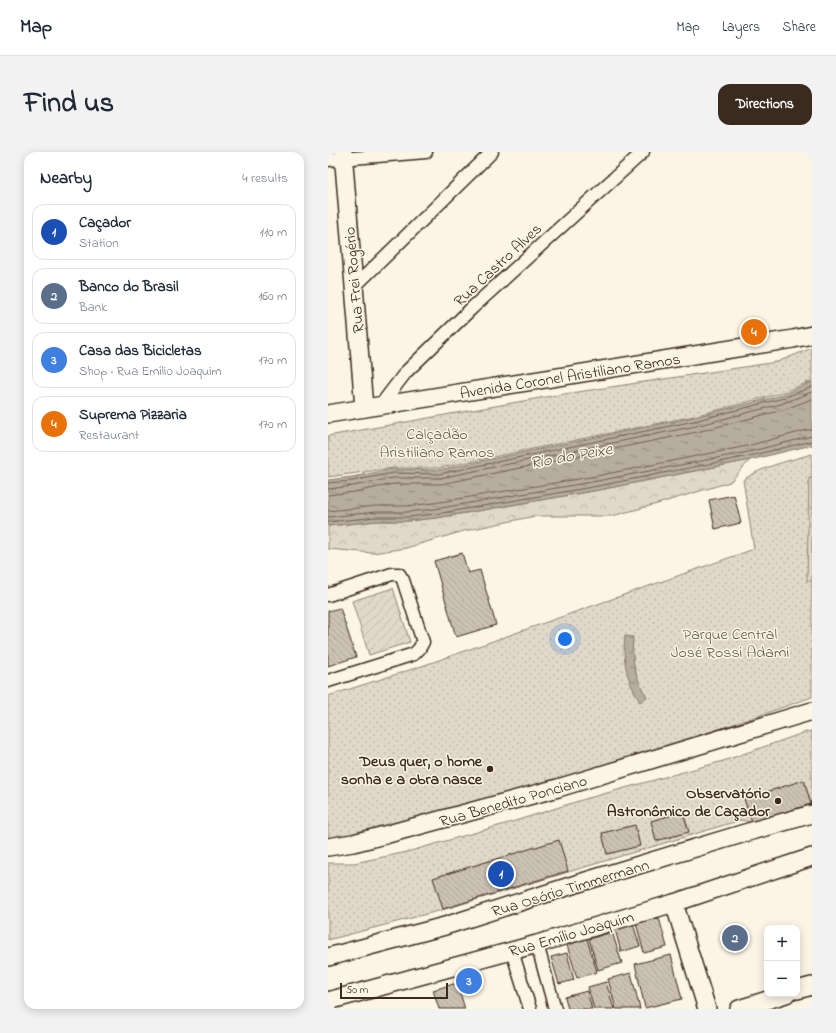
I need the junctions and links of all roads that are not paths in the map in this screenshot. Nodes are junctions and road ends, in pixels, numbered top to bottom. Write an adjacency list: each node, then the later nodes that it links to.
1 (426, 152): 4 (street)
2 (492, 152): 5 (street)
3 (643, 152): 7 (street, Rua Castro Alves)
4 (338, 157): 5 (street, Rua Frei Rogério)
5 (354, 287): 7 (street, Rua Frei Rogério)
6 (812, 335): 7 (street, Avenida Coronel Aristiliano Ramos)
7 (372, 407): 8 (street, Avenida Coronel Aristiliano Ramos)
8 (328, 414)
9 (328, 595): 10 (street)
10 (328, 681)
11 (812, 711): 13 (street, Rua Benedito Ponciano)
12 (812, 814): 18 (street, Rua Osório Timmermann)
13 (328, 847)
14 (812, 857): 15 (street, Rua Emílio Joaquim)
15 (674, 903): 16 (street, Rua Emílio Joaquim); 25 (street)
16 (537, 944): 17 (street, Rua Emílio Joaquim); 24 (street)
17 (512, 951): 22 (street, Rua Emílio Joaquim); 23 (street)
18 (328, 957)
19 (812, 986): 20 (street)
20 (800, 989)
21 (777, 997): 26 (street)
22 (328, 1001)
23 (530, 1009)
24 (555, 1009)
25 (707, 1009)
26 (739, 1009)

